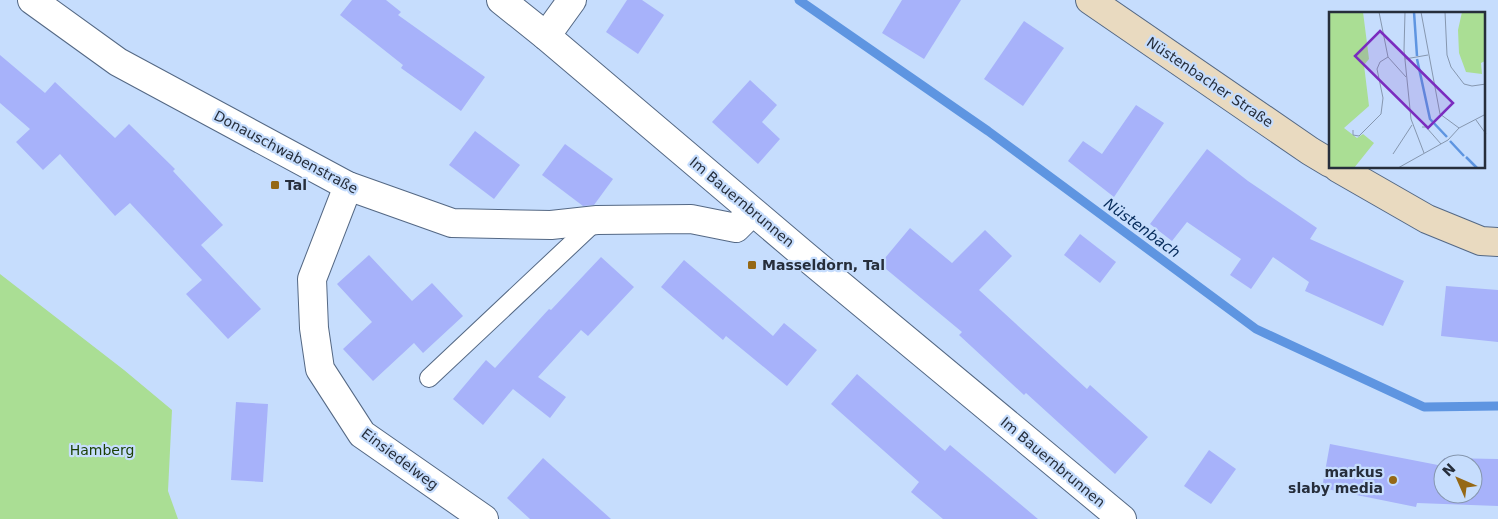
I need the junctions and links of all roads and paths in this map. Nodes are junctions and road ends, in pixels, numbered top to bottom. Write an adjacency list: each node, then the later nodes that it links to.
1 (32, 0): 8 (street, Donauschwabenstraße)
2 (501, 0): 5 (street, Im Bauernbrunnen)
3 (572, 0): 5 (street)
4 (1090, 0): 6 (main road, Nüstenbacher Straße)
5 (546, 36): 9 (street, Im Bauernbrunnen)
6 (1329, 162)
7 (1340, 169): 11 (main road)
8 (348, 186): 10 (street, Donauschwabenstraße); 13 (street, Einsiedelweg)
9 (752, 212): 10 (street, Donauschwabenstraße); 14 (street, Im Bauernbrunnen)
10 (597, 220): 12 (lane)
11 (1498, 242)
12 (429, 378)
13 (484, 519)
14 (1122, 519)

